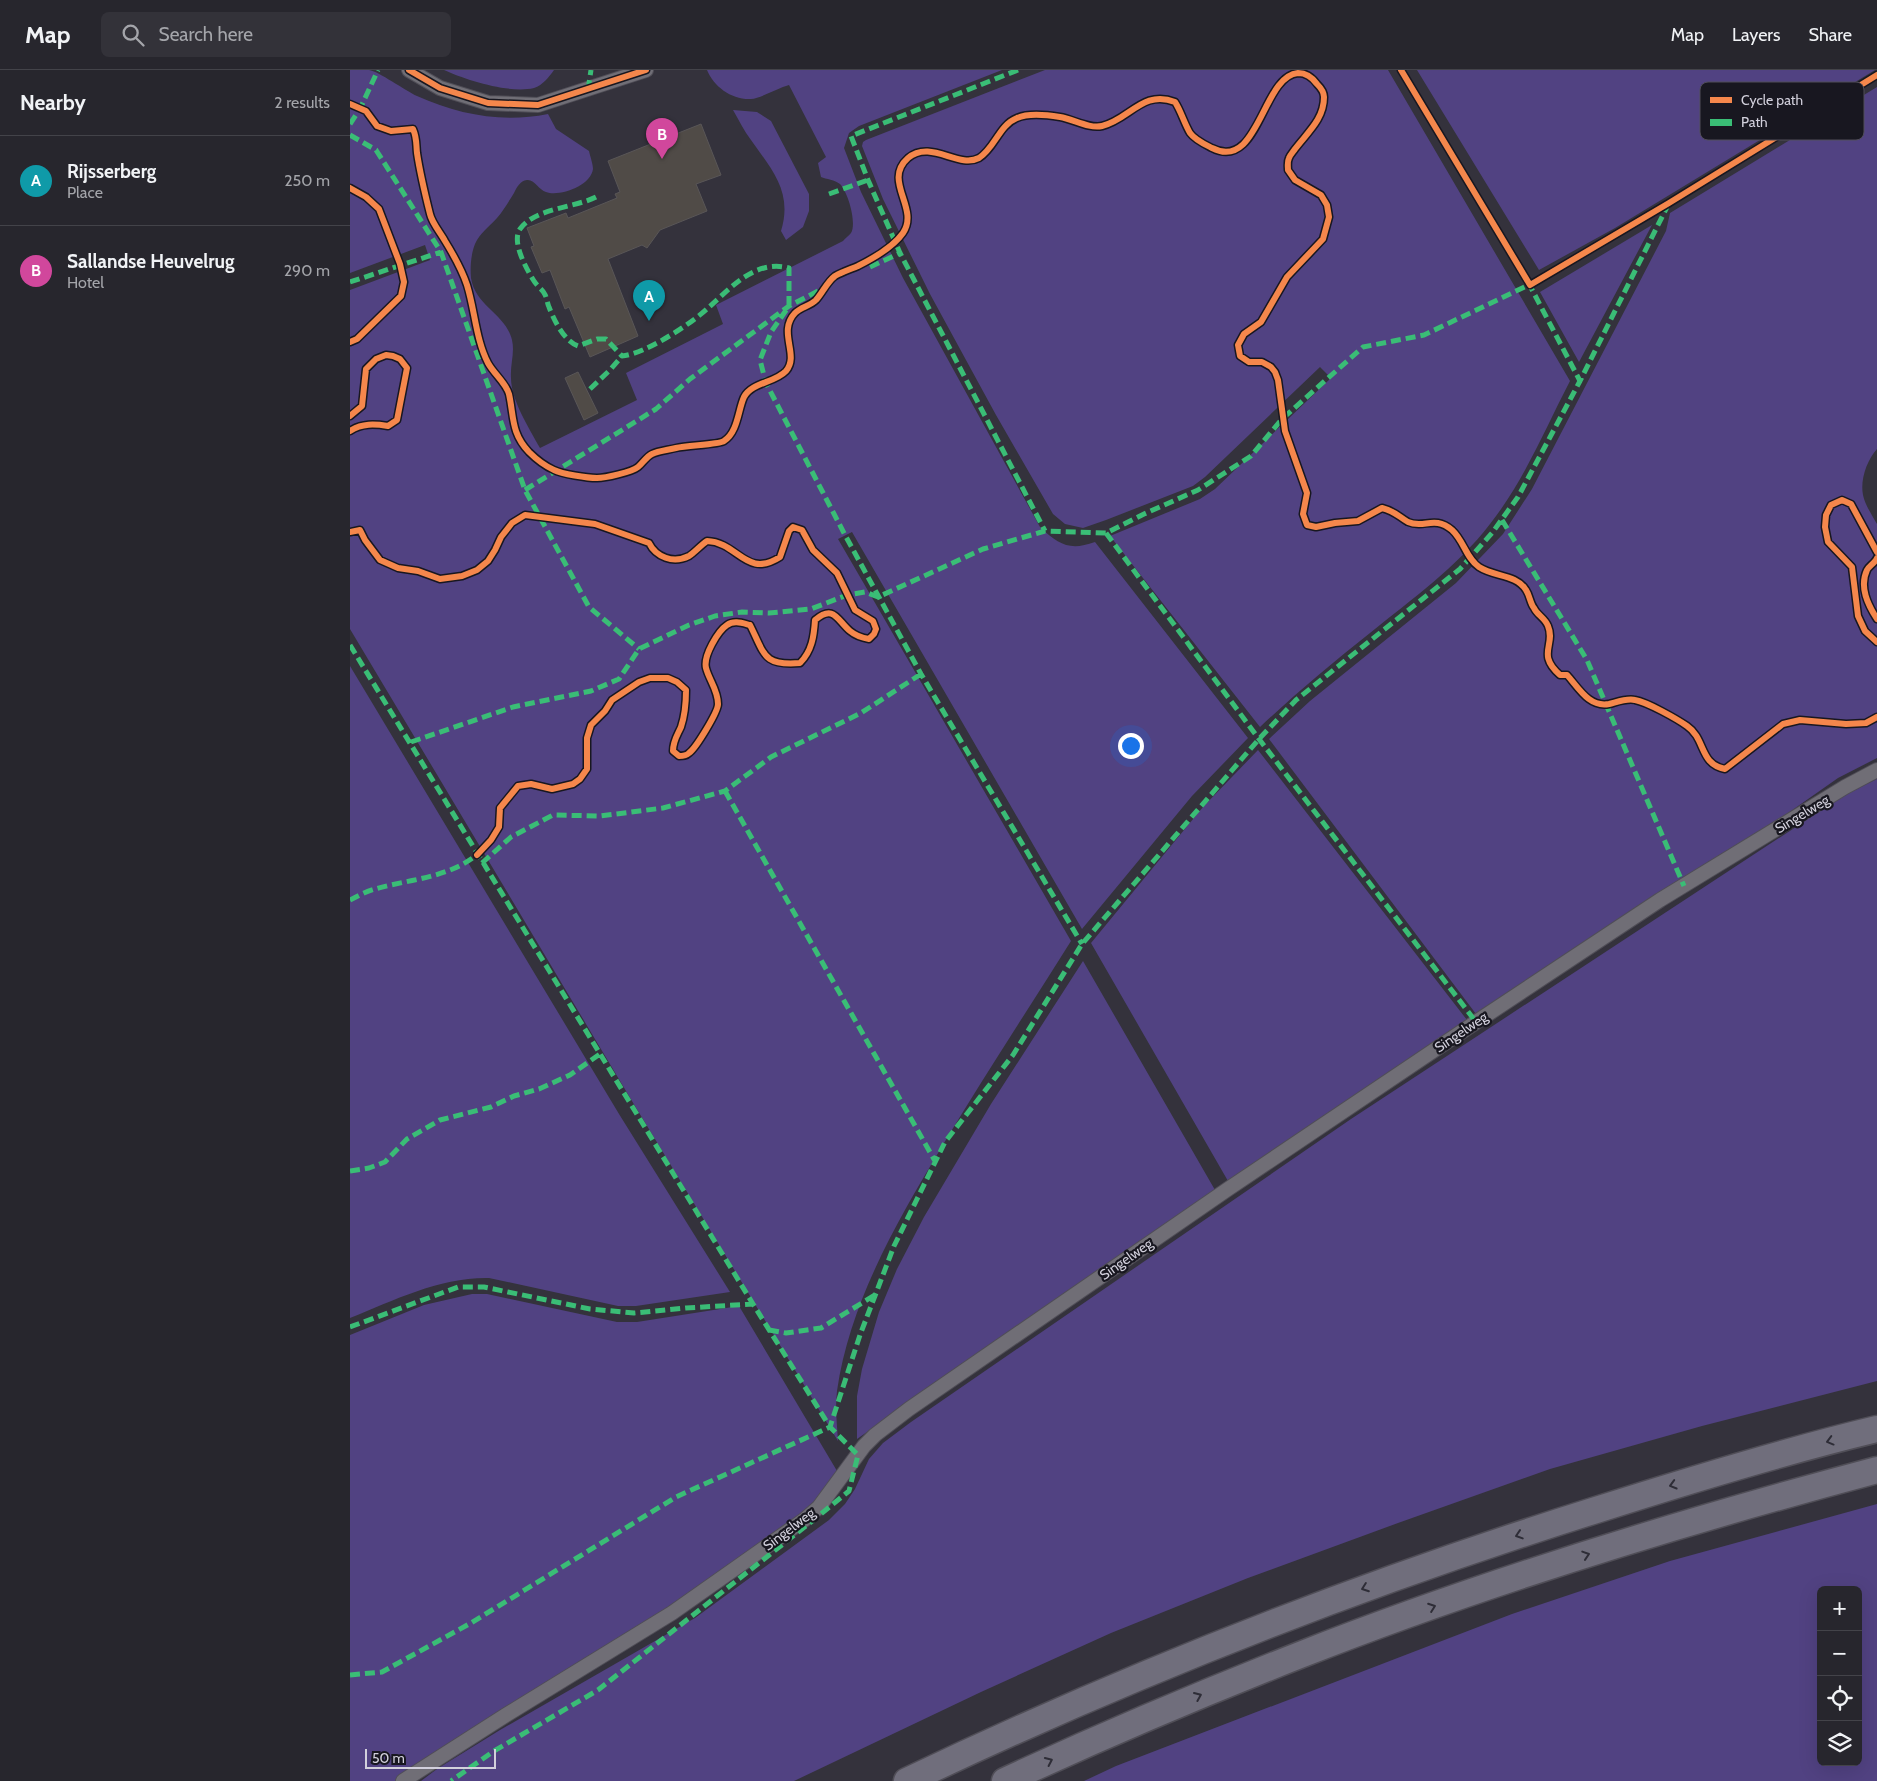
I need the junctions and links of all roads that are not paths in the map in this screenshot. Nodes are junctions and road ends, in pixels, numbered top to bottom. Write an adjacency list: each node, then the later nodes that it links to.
1 (409, 70): 2 (street)
2 (646, 70)
3 (1877, 770): 6 (street, Singelweg)
4 (1877, 1429): 7 (highway, one-way to 7)
5 (1877, 1470): 8 (highway, one-way to 5)
6 (403, 1781)
7 (907, 1781)
8 (1005, 1781)

